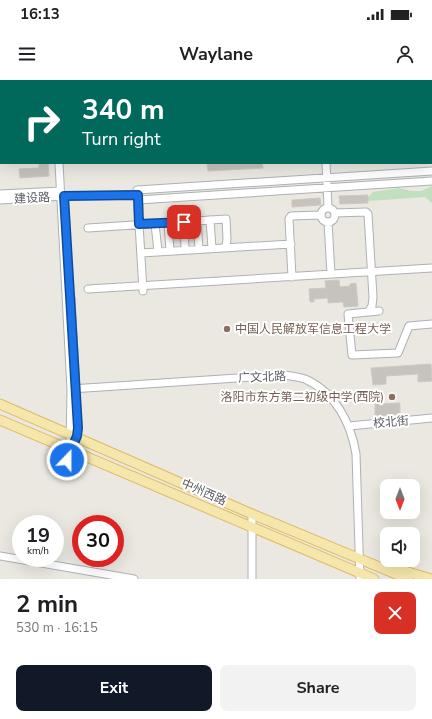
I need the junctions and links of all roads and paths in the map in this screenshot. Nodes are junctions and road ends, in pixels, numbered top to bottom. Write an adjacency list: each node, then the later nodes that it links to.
1 (59, 164): 8 (street)
2 (326, 164): 4 (street)
3 (432, 171): 4 (street)
4 (327, 178): 6 (street); 9 (street)
5 (432, 181): 6 (street)
6 (327, 188): 9 (street); 11 (street)
7 (0, 194): 8 (street, 建设路)
8 (62, 194): 9 (street); 10 (street, 建设路); 39 (street)
9 (138, 197): 19 (street)
10 (0, 200)
11 (328, 207): 12 (street); 13 (street)
12 (335, 213): 17 (street); 31 (street)
13 (320, 215): 17 (street); 22 (street)
14 (210, 220): 15 (street); 23 (street); 24 (street)
15 (197, 221): 16 (street); 25 (street)
16 (184, 222): 18 (street); 26 (street)
17 (328, 222): 32 (street)
18 (168, 223): 20 (street); 28 (street)
19 (139, 224): 20 (street); 21 (street); 29 (street)
20 (155, 224): 27 (street)
21 (88, 228)
22 (291, 244): 23 (street); 33 (street)
23 (226, 247): 24 (street)
24 (212, 248): 25 (street)
25 (199, 249): 26 (street)
26 (185, 250): 28 (street)
27 (158, 251): 28 (street); 29 (street)
28 (170, 251)
29 (141, 253): 34 (street)
30 (432, 268): 31 (street)
31 (372, 272): 32 (street); 37 (street)
32 (331, 274): 33 (street)
33 (292, 277): 34 (street)
34 (143, 288): 35 (street)
35 (88, 290)
36 (379, 311): 37 (street)
37 (368, 312): 38 (street)
38 (432, 324)
39 (74, 389): 43 (street, 广文北路); 44 (street)
40 (0, 404): 44 (main road, 中州西路)
41 (432, 418): 43 (street, 校北街)
42 (0, 420): 45 (main road, 中州西路)
43 (349, 426): 50 (street, 广文北路)
44 (74, 435): 45 (street); 47 (main road, 中州西路)
45 (70, 450): 46 (street); 48 (main road, 中州西路)
46 (67, 460)
47 (252, 514): 48 (street); 50 (main road, 中州西路)
48 (252, 528): 51 (main road, 中州西路); 53 (street)
49 (0, 556): 52 (street)
50 (359, 559): 51 (street, 广文北路); 55 (main road, 中州西路); 56 (main road)
51 (362, 577): 54 (main road, 中州西路)
52 (134, 579)
53 (252, 579)
54 (374, 579)
55 (408, 579)
56 (431, 579)

